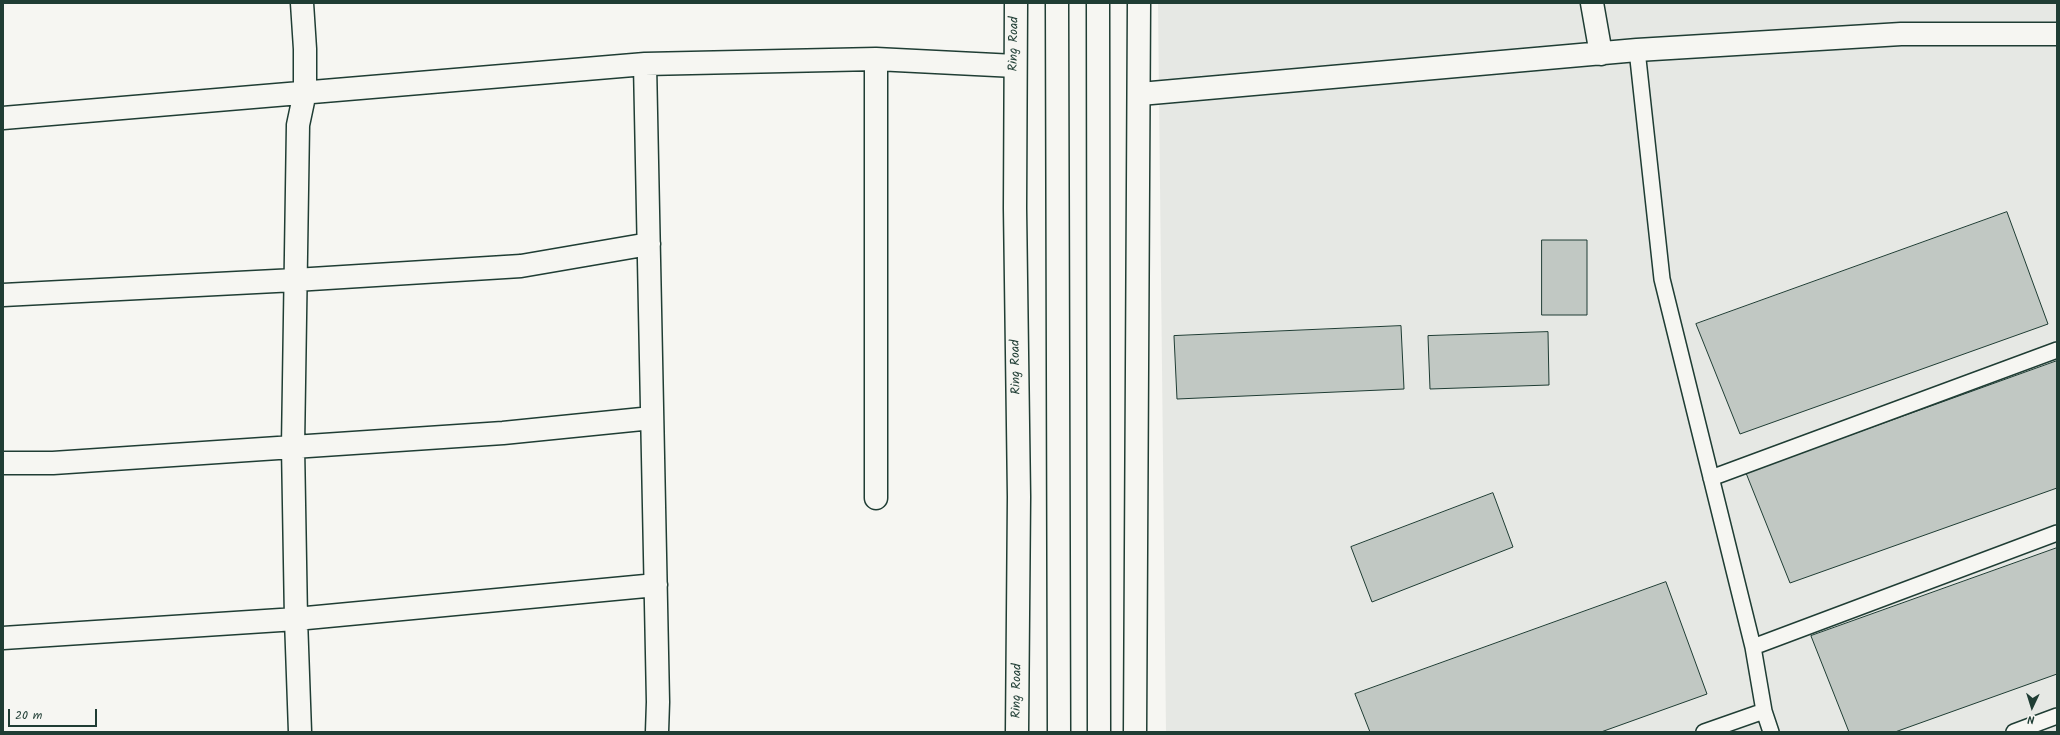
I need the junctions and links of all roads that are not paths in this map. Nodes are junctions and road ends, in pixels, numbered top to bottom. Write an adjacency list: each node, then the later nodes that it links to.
1 (302, 3): 13 (main road)
2 (1016, 3): 12 (main road, Ring Road)
3 (1057, 3): 35 (main road)
4 (1098, 3): 36 (main road)
5 (1139, 3): 14 (main road)
6 (1592, 3): 9 (main road)
7 (2057, 34): 8 (main road)
8 (1637, 50): 9 (main road); 23 (lane)
9 (1601, 54): 14 (main road)
10 (876, 59): 11 (main road); 12 (main road); 24 (main road)
11 (645, 64): 13 (main road); 16 (main road)
12 (1015, 66): 34 (main road, Ring Road)
13 (305, 92): 15 (main road); 17 (main road)
14 (1140, 94): 37 (main road)
15 (3, 118)
16 (649, 244): 17 (main road); 20 (main road)
17 (295, 280): 18 (main road); 21 (main road)
18 (3, 295)
19 (2057, 350): 23 (lane)
20 (652, 418): 21 (main road); 26 (main road)
21 (293, 446): 22 (main road); 27 (main road)
22 (3, 463)
23 (1711, 478): 29 (lane)
24 (876, 498)
25 (2057, 533): 29 (lane)
26 (656, 585): 27 (main road); 33 (main road)
27 (296, 620): 28 (main road); 32 (main road)
28 (3, 638)
29 (1753, 647): 30 (lane)
30 (1764, 711): 38 (lane); 39 (lane)
31 (2057, 716): 40 (lane)
32 (300, 732)
33 (657, 732)
34 (1017, 732)
35 (1059, 732)
36 (1099, 732)
37 (1135, 732)
38 (1704, 732)
39 (1771, 732)
40 (2014, 732)

